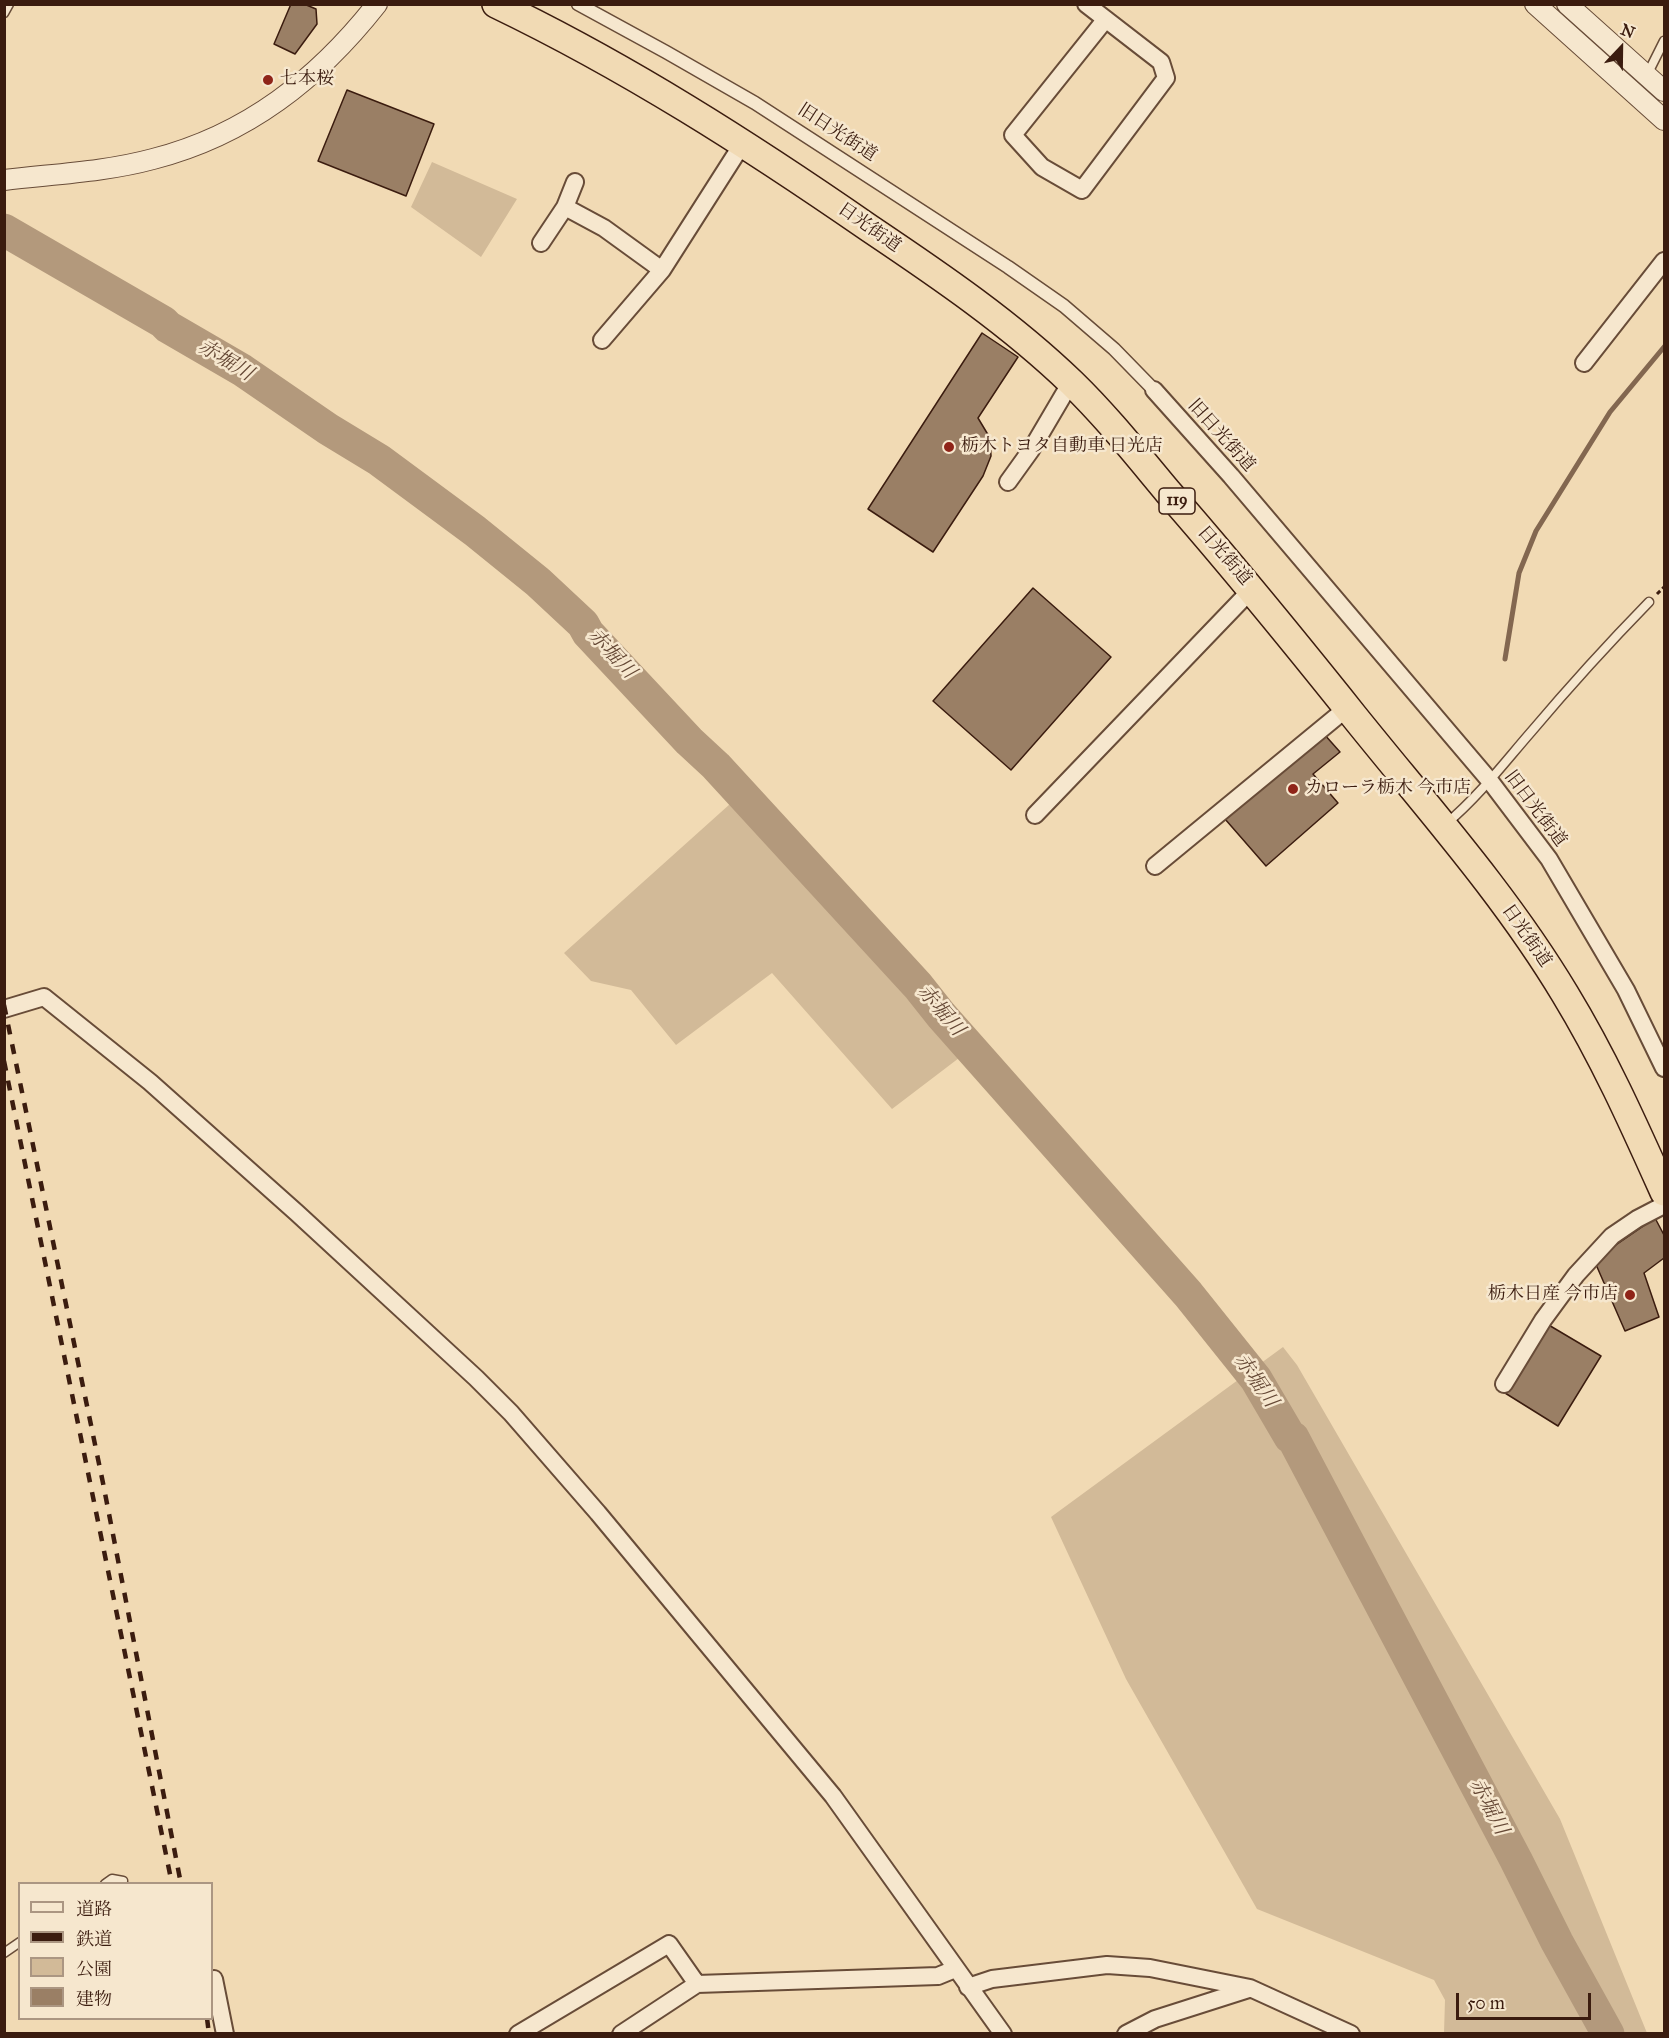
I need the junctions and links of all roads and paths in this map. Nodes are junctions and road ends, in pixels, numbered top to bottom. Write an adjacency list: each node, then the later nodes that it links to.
1 (9, 4): 8 (lane)
2 (377, 4): 15 (street)
3 (496, 4): 14 (highway, 日光街道 / 119)
4 (578, 4): 24 (street, 旧日光街道)
5 (1086, 4): 9 (street)
6 (1535, 4): 13 (street)
7 (1567, 4): 11 (street)
8 (4, 13)
9 (1105, 20): 9 (street)
10 (1665, 41): 11 (lane)
11 (1647, 75): 12 (street)
12 (1665, 91)
13 (1665, 120)
14 (743, 143): 20 (street); 23 (highway, 日光街道 / 119)
15 (4, 180)
16 (576, 182): 17 (street)
17 (565, 207): 18 (street); 20 (street)
18 (541, 243)
19 (1665, 261): 22 (street)
20 (662, 270): 21 (street)
21 (602, 339)
22 (1584, 363)
23 (1071, 382): 25 (street); 26 (highway, 日光街道 / 119)
24 (1154, 390): 29 (street, 旧日光街道)
25 (1008, 482)
26 (1252, 589): 28 (highway, 日光街道 / 119); 30 (street)
27 (1649, 602): 29 (lane)
28 (1347, 708): 31 (highway, 日光街道 / 119); 32 (street)
29 (1490, 781): 31 (lane); 34 (street, 旧日光街道)
30 (1035, 815)
31 (1442, 826): 35 (highway, 日光街道 / 119)
32 (1155, 866)
33 (4, 1009): 42 (street)
34 (1665, 1068)
35 (1665, 1192)
36 (1665, 1205): 37 (street)
37 (1504, 1384)
38 (123, 1881): 39 (lane)
39 (108, 1882)
40 (18, 1943): 41 (lane)
41 (4, 1953)
42 (955, 1969): 44 (street); 45 (street)
43 (214, 1979): 47 (street)
44 (697, 1983): 48 (street); 49 (street)
45 (968, 1987): 46 (street); 50 (street)
46 (1250, 1988): 51 (street); 52 (street)
47 (225, 2034)
48 (518, 2034)
49 (621, 2034)
50 (1003, 2034)
51 (1126, 2034)
52 (1351, 2034)

